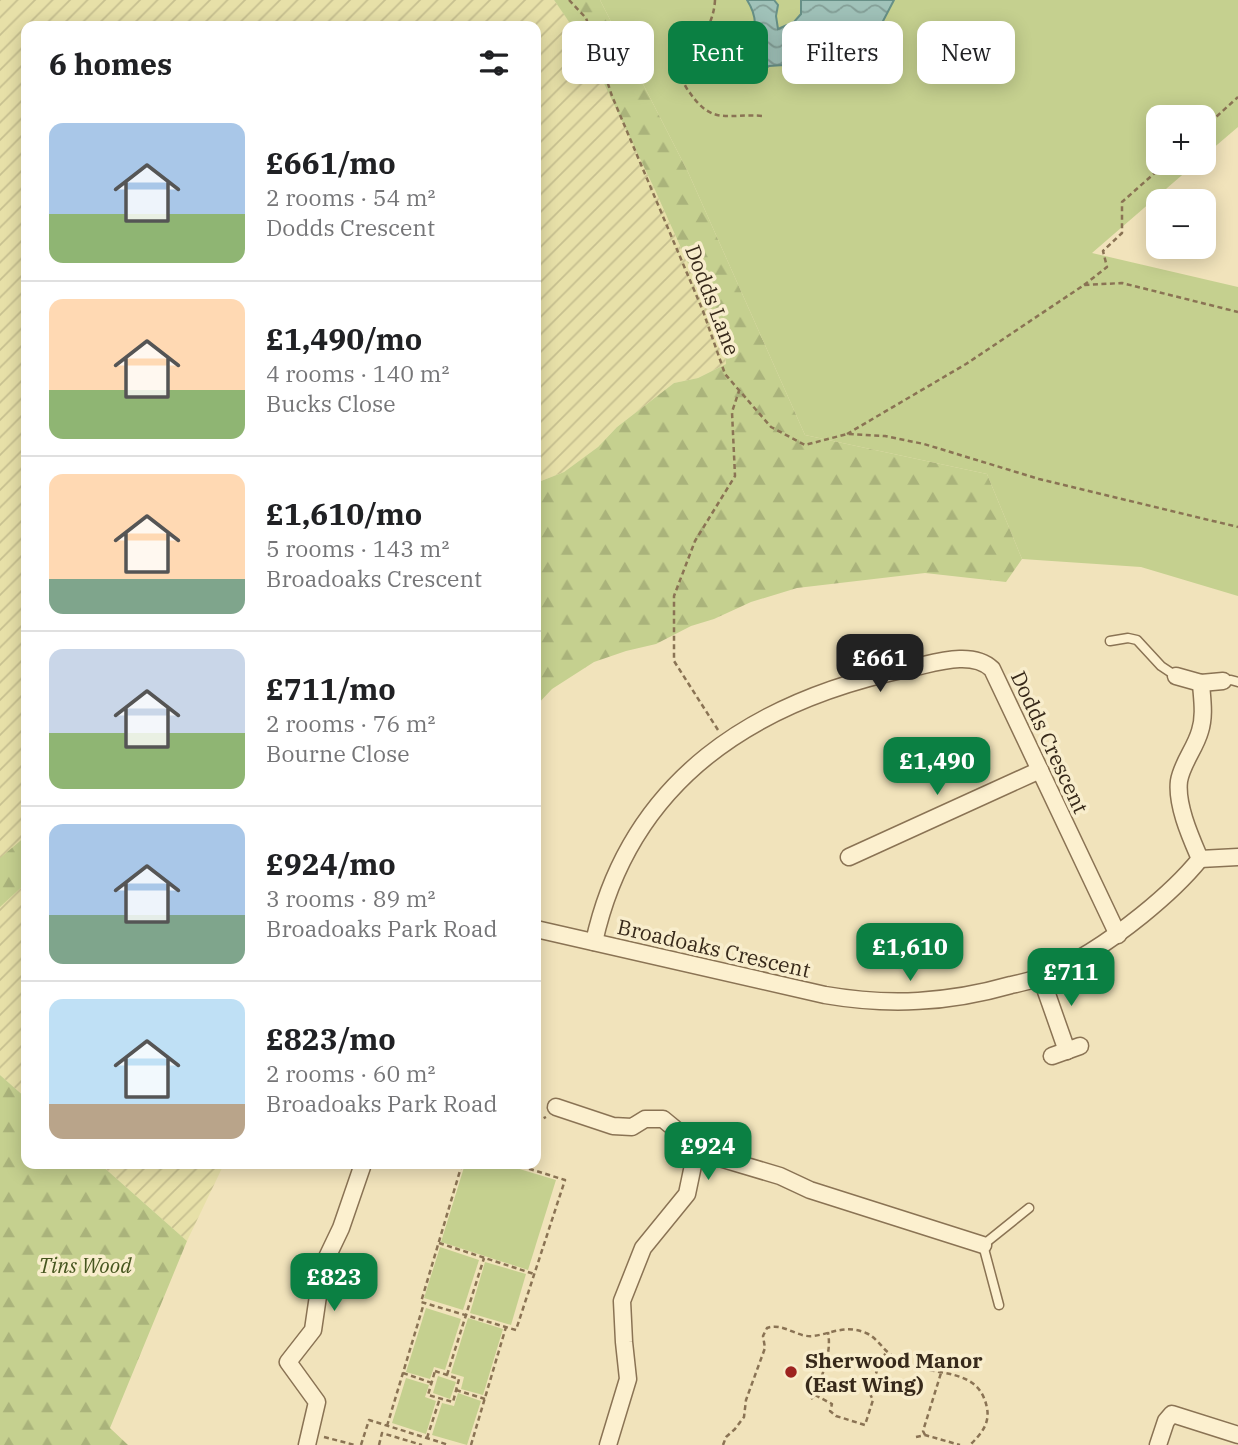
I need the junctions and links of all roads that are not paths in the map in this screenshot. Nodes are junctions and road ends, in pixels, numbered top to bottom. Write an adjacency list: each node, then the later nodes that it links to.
1 (1110, 641): 2 (lane)
2 (1176, 676): 4 (street)
3 (1231, 681): 4 (street)
4 (1201, 683): 8 (street)
5 (1040, 770): 6 (street); 10 (street, Dodds Crescent); 11 (street, Dodds Crescent)
6 (849, 857)
7 (1238, 857): 8 (street)
8 (1200, 859): 10 (street, Broadoaks Crescent)
9 (541, 930): 11 (street, Broadoaks Crescent)
10 (1118, 934): 12 (street, Broadoaks Crescent)
11 (594, 942): 12 (street, Broadoaks Crescent)
12 (1041, 977): 13 (street)
13 (1066, 1051)
14 (556, 1107): 15 (street)
15 (696, 1151): 18 (street); 22 (street)
16 (361, 1169): 21 (street)
17 (1029, 1208): 18 (lane)
18 (983, 1245): 19 (lane)
19 (999, 1305)
20 (1238, 1435): 23 (street)
21 (309, 1439)
22 (608, 1445)
23 (1158, 1445)

